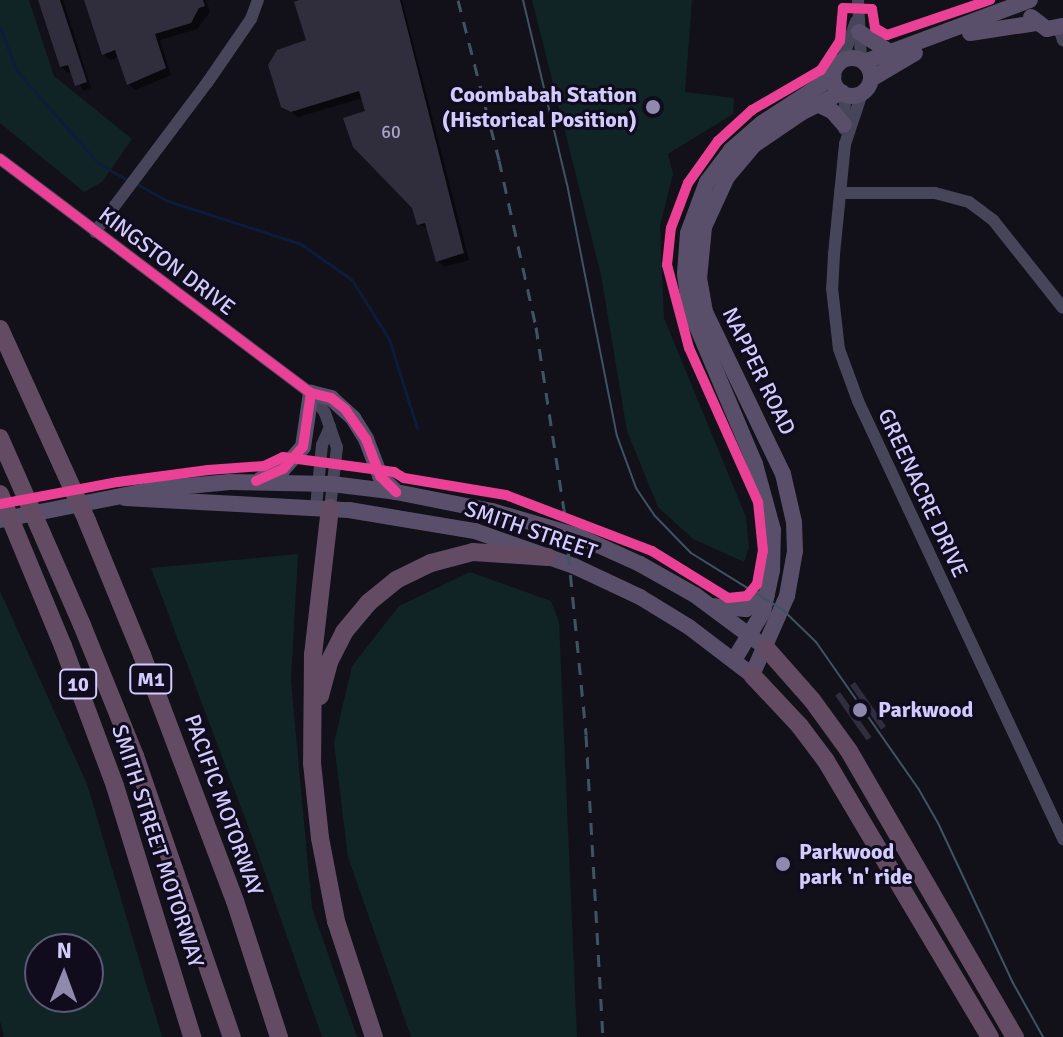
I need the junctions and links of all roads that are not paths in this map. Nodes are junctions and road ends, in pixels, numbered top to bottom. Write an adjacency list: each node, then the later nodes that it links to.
1 (258, 0): 16 (street)
2 (858, 0): 5 (street)
3 (1030, 0): 4 (main road); 7 (main road)
4 (1036, 23): 6 (main road); 10 (main road, NAPPER ROAD)
5 (858, 25): 7 (main road); 8 (street); 9 (street)
6 (1062, 31)
7 (890, 52): 9 (main road)
8 (842, 61): 9 (main road); 10 (main road)
9 (862, 61): 10 (main road)
10 (851, 87): 11 (main road, NAPPER ROAD); 12 (street, GREENACRE DRIVE); 13 (street, GREENACRE DRIVE); 29 (main road, NAPPER ROAD)
11 (817, 104): 12 (main road); 31 (main road, NAPPER ROAD)
12 (844, 125): 13 (street, GREENACRE DRIVE)
13 (845, 144): 15 (street, GREENACRE DRIVE)
14 (0, 159): 16 (street, KINGSTON DRIVE)
15 (840, 193): 17 (street); 35 (street, GREENACRE DRIVE)
16 (95, 232): 19 (street, KINGSTON DRIVE)
17 (1063, 308)
18 (0, 329): 38 (highway, PACIFIC MOTORWAY / M1)
19 (311, 393): 21 (main road); 22 (street, KINGSTON DRIVE); 23 (main road)
20 (0, 438): 37 (highway, M1)
21 (256, 481): 22 (main road, SMITH STREET); 25 (main road, SMITH STREET)
22 (325, 483): 23 (main road, SMITH STREET); 26 (street, KINGSTON DRIVE)
23 (396, 492): 30 (main road, SMITH STREET)
24 (0, 494): 36 (highway, SMITH STREET MOTORWAY / 10)
25 (125, 498): 26 (main road, SMITH STREET); 27 (main road, SMITH STREET)
26 (323, 507): 28 (main road, SMITH STREET); 34 (highway)
27 (0, 520)
28 (548, 557): 32 (main road, SMITH STREET); 34 (highway)
29 (767, 595): 30 (main road); 31 (main road, NAPPER ROAD)
30 (711, 606): 31 (main road, SMITH STREET)
31 (758, 642): 32 (main road, NAPPER ROAD); 33 (main road, NAPPER ROAD); 41 (highway)
32 (734, 660): 33 (main road, SMITH STREET)
33 (752, 675): 40 (highway)
34 (311, 725): 39 (highway)
35 (1063, 839)
36 (192, 1037)
37 (232, 1037)
38 (279, 1037)
39 (374, 1037)
40 (990, 1037)
41 (1015, 1037)

